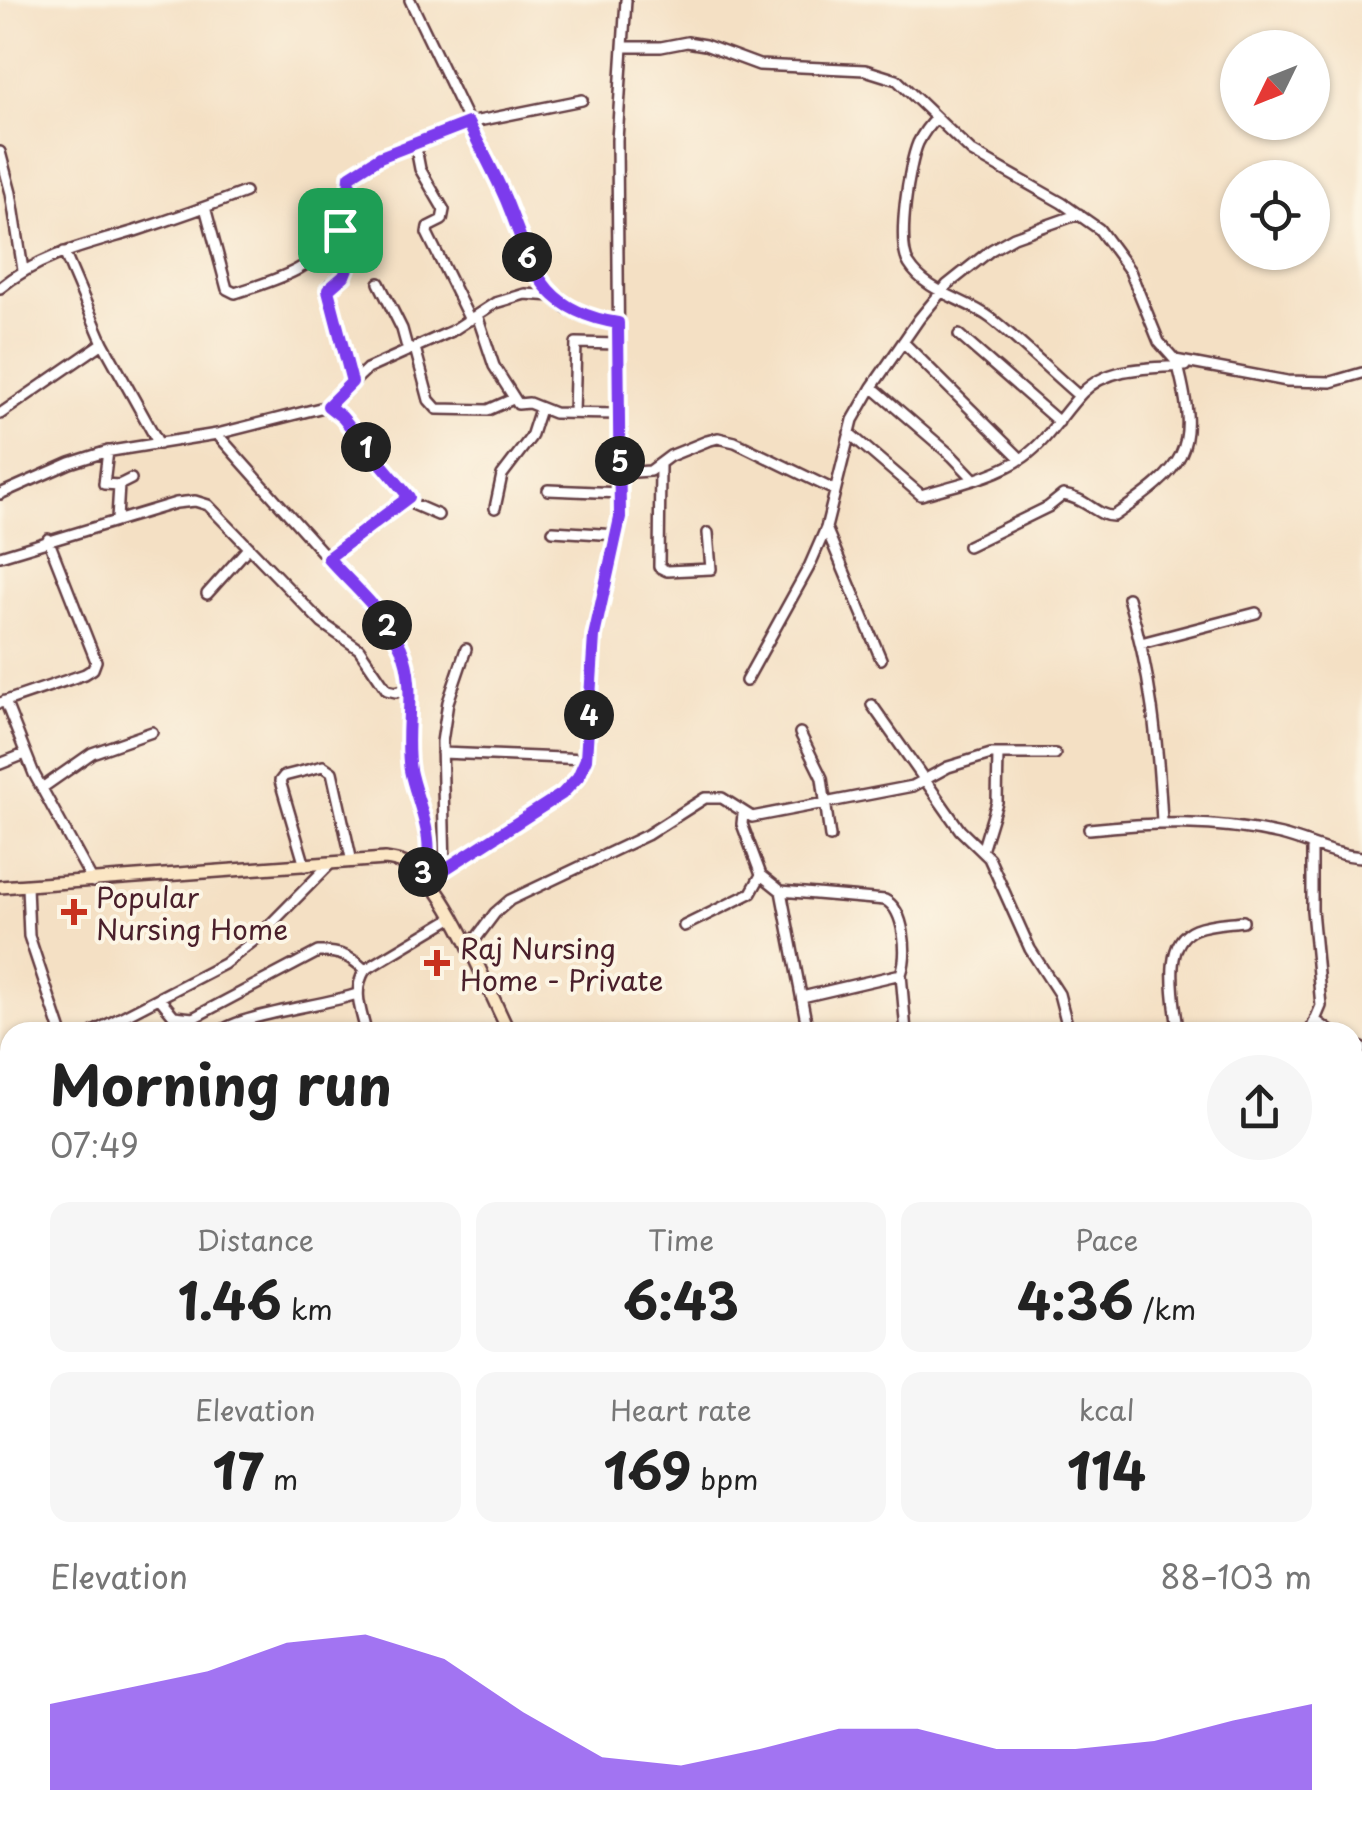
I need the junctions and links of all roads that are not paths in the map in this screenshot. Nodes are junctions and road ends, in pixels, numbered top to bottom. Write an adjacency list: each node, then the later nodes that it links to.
1 (410, 0): 6 (street)
2 (626, 0): 3 (street)
3 (623, 47): 5 (street); 21 (street)
4 (582, 100): 6 (street)
5 (936, 118): 11 (street); 17 (street)
6 (468, 123): 7 (street); 18 (street)
7 (415, 142): 12 (street); 20 (street)
8 (0, 152): 14 (street)
9 (245, 192): 10 (street)
10 (205, 207): 12 (street); 13 (street)
11 (1080, 214): 17 (street); 28 (street)
12 (340, 230): 31 (street)
13 (64, 252): 14 (street); 23 (street)
14 (23, 270): 16 (street)
15 (379, 283): 27 (street)
16 (0, 288)
17 (940, 293): 25 (street); 33 (street)
18 (553, 296): 19 (street); 20 (street)
19 (588, 317): 21 (street); 24 (street)
20 (474, 318): 27 (street); 34 (street)
21 (618, 323): 26 (street)
22 (960, 335): 40 (street)
23 (103, 342): 38 (street); 43 (street)
24 (589, 342): 26 (street); 37 (street)
25 (902, 342): 32 (street); 45 (street)
26 (618, 344): 39 (street)
27 (412, 349): 31 (street); 34 (street)
28 (1195, 365): 29 (street); 30 (street)
29 (1178, 366): 33 (street); 64 (street)
30 (1362, 373)
31 (352, 382): 35 (street)
32 (872, 387): 41 (street); 49 (street)
33 (1079, 396): 40 (street)
34 (513, 399): 36 (street)
35 (328, 406): 42 (street); 55 (street)
36 (540, 409): 37 (street); 56 (street)
37 (574, 413): 39 (street)
38 (0, 414)
39 (620, 414): 47 (street)
40 (1059, 422): 45 (street)
41 (849, 433): 49 (street); 52 (street)
42 (217, 434): 43 (street); 67 (street)
43 (159, 444): 44 (street)
44 (108, 451): 50 (street); 54 (street)
45 (1021, 459): 49 (street)
46 (660, 464): 47 (street); 52 (street); 61 (street)
47 (620, 474): 53 (street)
48 (130, 479): 50 (street)
49 (974, 479)
50 (118, 486): 58 (street)
51 (548, 490): 53 (street)
52 (834, 490): 59 (street)
53 (621, 493): 62 (street)
54 (0, 494)
55 (409, 497): 57 (street); 67 (street)
56 (494, 508)
57 (438, 515)
58 (118, 519): 63 (street); 65 (street)
59 (826, 528): 73 (street); 74 (street)
60 (553, 531): 62 (street)
61 (708, 533)
62 (618, 535): 84 (street)
63 (48, 539): 66 (street); 76 (street)
64 (968, 546)
65 (248, 548): 68 (street); 75 (street)
66 (0, 556)
67 (328, 558): 75 (street)
68 (207, 594)
69 (1128, 598): 71 (street)
70 (1256, 612): 71 (street)
71 (1141, 644): 90 (street)
72 (466, 650): 80 (street)
73 (881, 659)
74 (746, 682)
75 (410, 688): 101 (street)
76 (3, 702): 81 (street)
77 (872, 706): 86 (street)
78 (152, 732): 87 (street)
79 (800, 733): 88 (street)
80 (442, 753): 84 (street); 99 (street)
81 (25, 754): 85 (street); 87 (street)
82 (998, 754): 83 (street); 86 (street); 94 (street)
83 (1055, 754)
84 (586, 759): 99 (street)
85 (0, 764)
86 (923, 782): 88 (street); 94 (street)
87 (42, 788): 102 (street)
88 (826, 805): 89 (street); 92 (street)
89 (743, 814): 100 (street); 109 (street)
90 (1162, 821): 91 (street); 93 (street)
91 (1089, 829)
92 (830, 837)
93 (1312, 847): 95 (street); 116 (street)
94 (982, 852): 125 (street)
95 (1362, 857)
96 (352, 862): 97 (main road); 98 (street); 101 (main road)
97 (330, 864): 98 (main road); 114 (street)
98 (305, 866): 102 (main road)
99 (446, 870): 101 (street)
100 (762, 875): 105 (street); 108 (street)
101 (425, 877): 106 (main road)
102 (93, 882): 103 (main road)
103 (27, 886): 104 (main road); 117 (street)
104 (0, 887)
105 (781, 891): 111 (street); 113 (street)
106 (452, 918): 109 (main road); 110 (street)
107 (1243, 920): 126 (street)
108 (684, 926)
109 (468, 949): 122 (main road)
110 (366, 970): 112 (street); 115 (street)
111 (901, 974): 113 (street); 124 (street)
112 (357, 994): 120 (street); 121 (street)
113 (802, 997): 123 (street)
114 (160, 999): 115 (street); 118 (street)
115 (184, 1019): 119 (street)
116 (1316, 1021)
117 (58, 1022)
118 (113, 1022)
119 (180, 1022)
120 (238, 1022)
121 (364, 1022)
122 (504, 1022)
123 (806, 1022)
124 (905, 1022)
125 (1066, 1022)
126 (1177, 1022)

